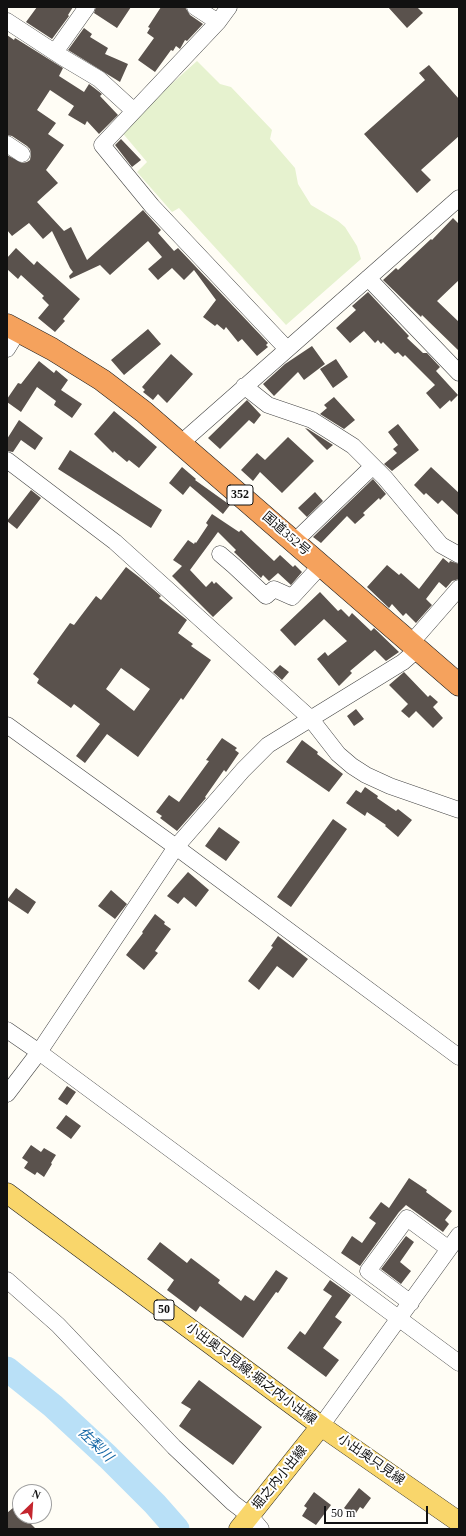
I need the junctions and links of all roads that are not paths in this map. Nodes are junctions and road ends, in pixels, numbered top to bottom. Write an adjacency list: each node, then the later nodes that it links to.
1 (87, 7): 6 (street)
2 (195, 7): 5 (street)
3 (229, 7): 5 (street)
4 (7, 21): 6 (street)
5 (218, 22): 7 (street)
6 (55, 52): 7 (street)
7 (134, 111): 14 (street)
8 (7, 144): 9 (street)
9 (22, 154)
10 (459, 198): 11 (street)
11 (368, 278): 14 (street); 15 (street)
12 (12, 328): 13 (street); 17 (highway, 国道352号 / 352)
13 (7, 349)
14 (287, 349): 16 (street)
15 (459, 373)
16 (244, 386): 17 (street); 19 (street)
17 (181, 443): 20 (highway, 国道352号 / 352)
18 (7, 460): 27 (street)
19 (373, 466): 20 (street); 22 (street)
20 (294, 542): 25 (highway, 国道352号 / 352)
21 (220, 554): 23 (street)
22 (459, 555)
23 (315, 572)
24 (459, 588): 25 (street)
25 (414, 645): 26 (highway, 国道352号 / 352); 27 (street)
26 (459, 685)
27 (310, 718): 29 (street); 30 (street)
28 (7, 724): 30 (street)
29 (459, 810)
30 (176, 847): 32 (street); 33 (street)
31 (7, 1030): 32 (street)
32 (38, 1052): 34 (street); 40 (street)
33 (459, 1057)
34 (7, 1094)
35 (7, 1193): 42 (main road, 小出奥只見線;堀之内小出線 / 50)
36 (459, 1235): 37 (street)
37 (449, 1250): 39 (street); 39 (street)
38 (7, 1280): 44 (street)
39 (411, 1303): 40 (street)
40 (399, 1318): 41 (street); 42 (street)
41 (459, 1363)
42 (321, 1426): 43 (main road, 小出奥只見線 / 50); 44 (main road, 堀之内小出線)
43 (459, 1522)
44 (251, 1525)

